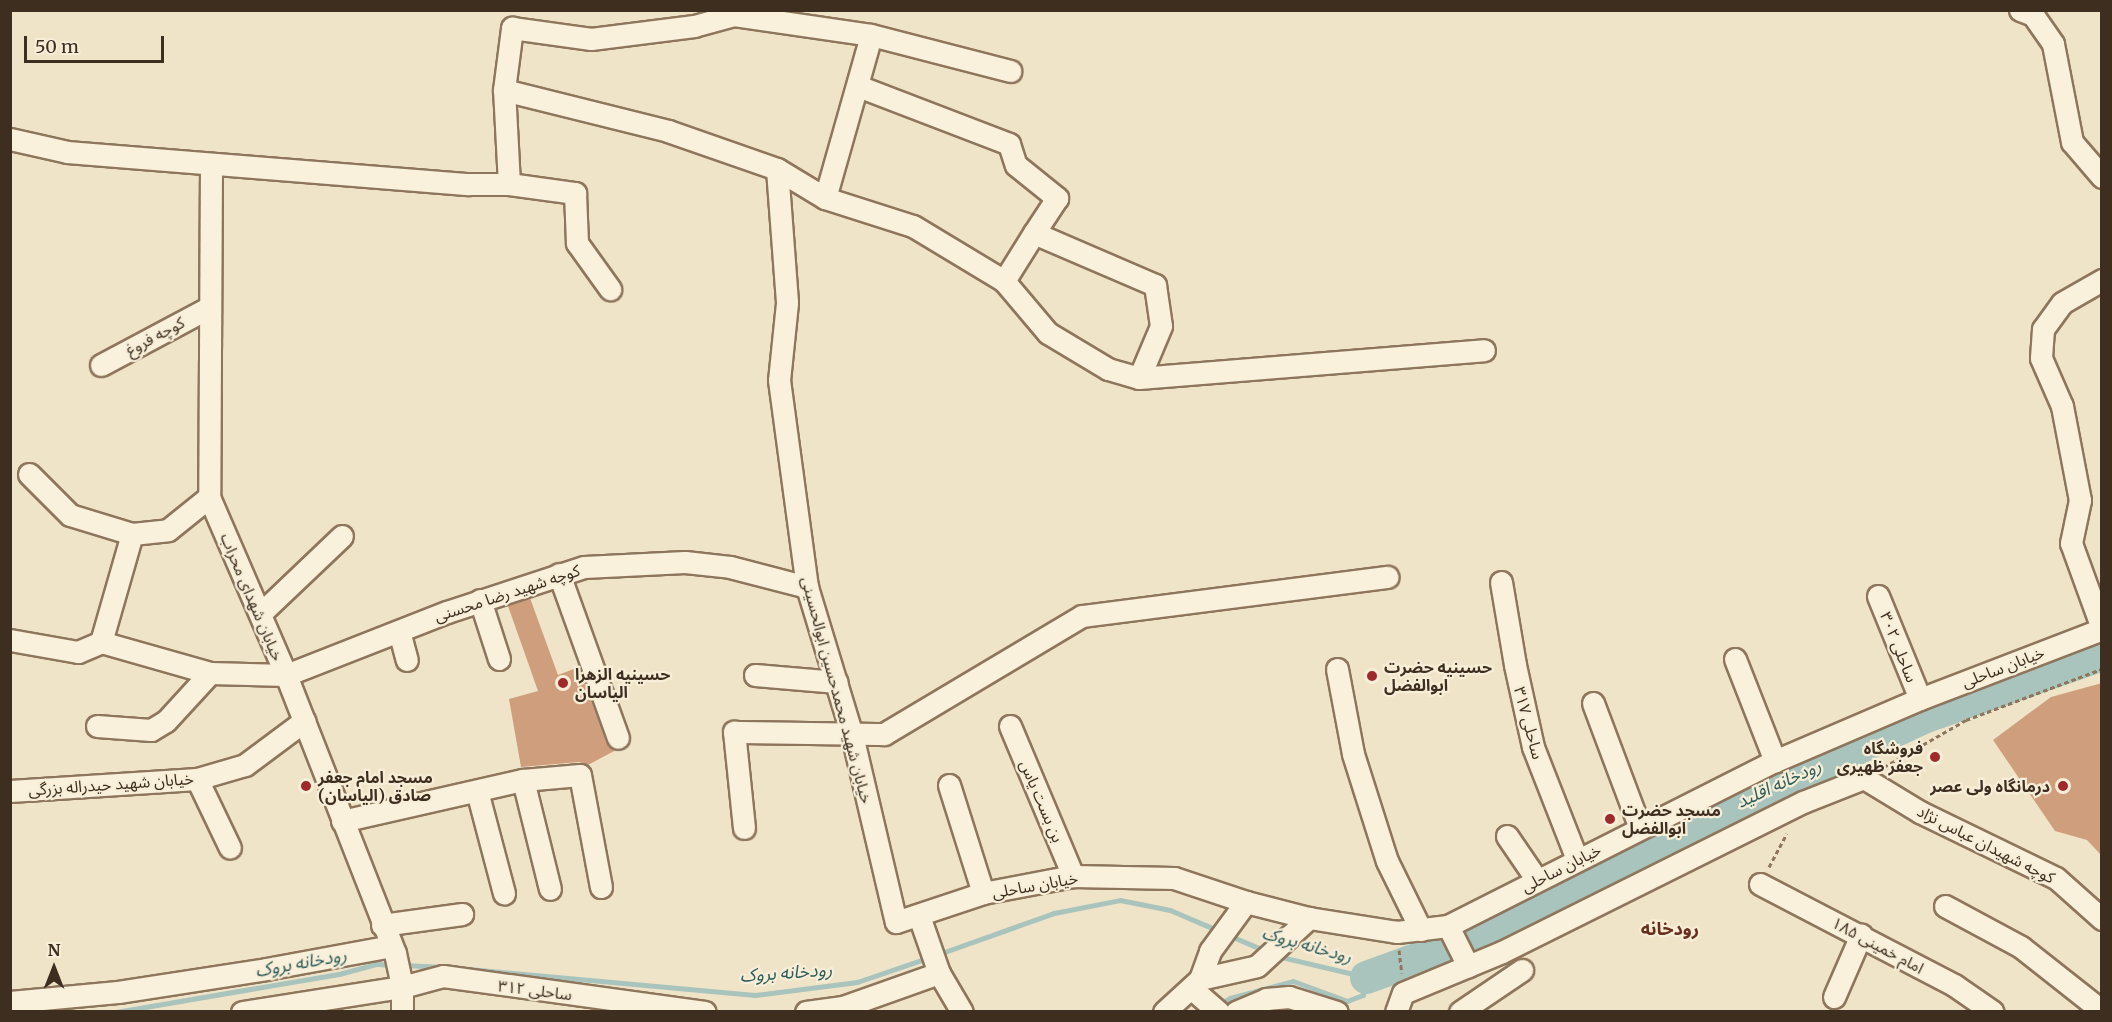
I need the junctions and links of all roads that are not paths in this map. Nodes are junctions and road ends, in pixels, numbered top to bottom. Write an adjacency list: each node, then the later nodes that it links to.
1 (2019, 10): 9 (street)
2 (870, 35): 3 (street); 4 (street); 5 (street)
3 (1010, 71)
4 (858, 86): 11 (street); 12 (street)
5 (504, 90): 8 (street); 10 (street)
6 (10, 140): 7 (street)
7 (211, 164): 10 (street); 16 (street, خیابان شهدای محراب)
8 (777, 169): 11 (street); 27 (street, خیابان شهید محمدحسین ابوالحسینی)
9 (2102, 177)
10 (509, 184): 15 (street)
11 (825, 198): 14 (street)
12 (1034, 233): 14 (street); 19 (street)
13 (2102, 280): 31 (street)
14 (1004, 281): 19 (street)
15 (610, 290)
16 (210, 306): 18 (street, کوچه فروغ); 21 (street, خیابان شهدای محراب)
17 (1484, 350): 19 (street)
18 (100, 365)
19 (1139, 378)
20 (29, 474): 22 (street)
21 (209, 497): 22 (street); 30 (street, خیابان شهدای محراب)
22 (132, 534): 34 (street)
23 (342, 536): 30 (street)
24 (559, 574): 27 (street, کوچه شهید رضا محسنی); 29 (street, کوچه شهید رضا محسنی); 49 (street)
25 (1388, 577): 48 (street)
26 (1501, 582): 61 (street, ساحلی ۳۱۷)
27 (807, 587): 42 (street, خیابان شهید محمدحسین ابوالحسینی)
28 (1878, 596): 43 (street, ساحلی ۳۰۲)
29 (480, 600): 32 (street, کوچه شهید رضا محسنی); 35 (street)
30 (260, 614): 40 (street, خیابان شهدای محراب)
31 (2102, 628): 43 (street, خیابان ساحلی)
32 (399, 631): 37 (street); 40 (street, کوچه شهید رضا محسنی)
33 (10, 640): 34 (street)
34 (101, 642): 39 (street)
35 (499, 659)
36 (1735, 659): 50 (street)
37 (407, 660)
38 (1337, 669): 77 (street)
39 (210, 673): 40 (street); 46 (street)
40 (286, 675): 45 (street, خیابان شهدای محراب)
41 (755, 675): 42 (street)
42 (837, 682): 48 (street, خیابان شهید محمدحسین ابوالحسینی)
43 (1920, 699): 50 (street, خیابان ساحلی)
44 (1593, 703): 58 (street)
45 (304, 721): 51 (street, خیابان شهید حیدراله بزرگی); 56 (street, خیابان شهدای محراب)
46 (97, 726)
47 (1010, 726): 62 (street, بن بست یاس)
48 (852, 735): 57 (street); 75 (street, خیابان شهید محمدحسین ابوالحسینی)
49 (618, 738)
50 (1775, 761): 58 (street, خیابان ساحلی)
51 (197, 779): 54 (street, خیابان شهید حیدراله بزرگی); 60 (street)
52 (523, 780): 55 (street); 65 (street); 66 (street)
53 (949, 785): 68 (street)
54 (10, 791)
55 (477, 791): 56 (street); 67 (street)
56 (342, 821): 76 (street, خیابان شهدای محراب)
57 (744, 828)
58 (1640, 828): 61 (street, خیابان ساحلی)
59 (1507, 836): 63 (street)
60 (230, 848)
61 (1577, 859): 63 (street, خیابان ساحلی)
62 (1073, 876): 68 (street, خیابان ساحلی); 70 (street, خیابان ساحلی)
63 (1537, 880): 78 (street, خیابان ساحلی)
64 (1760, 884): 79 (street, امام خمینی ۱۸۵)
65 (601, 887)
66 (550, 889)
67 (504, 893)
68 (983, 894): 72 (street, خیابان ساحلی)
69 (1945, 906): 100 (street)
70 (1240, 910): 73 (street, خیابان ساحلی); 85 (street)
71 (462, 914): 76 (street)
72 (919, 915): 75 (street, خیابان ساحلی); 83 (street)
73 (1309, 918): 77 (street, خیابان ساحلی); 85 (street)
74 (2102, 919): 81 (street, کوچه شهیدان عباس نژاد)
75 (896, 922)
76 (382, 925): 80 (street, خیابان شهدای محراب)
77 (1421, 930): 78 (street, خیابان ساحلی)
78 (1451, 933): 81 (street)
79 (1861, 935): 87 (street); 99 (street, امام خمینی ۱۸۵)
80 (392, 949): 84 (street, خیابان شهدای محراب); 88 (street)
81 (1466, 964): 86 (street)
82 (1522, 970): 98 (street)
83 (939, 974): 92 (street); 93 (street)
84 (402, 983): 89 (street, ساحلی ۳۱۲); 90 (street, خیابان شهدای محراب); 91 (street, ساحلی ۳۱۲)
85 (1196, 984): 94 (street); 95 (street)
86 (1401, 995)
87 (1834, 997)
88 (10, 1002)
89 (242, 1011)
90 (402, 1011)
91 (705, 1011)
92 (806, 1011)
93 (962, 1011)
94 (1164, 1011)
95 (1219, 1011)
96 (1236, 1011): 97 (street)
97 (1337, 1011)
98 (1460, 1011)
99 (1993, 1011)
100 (2102, 1011)

